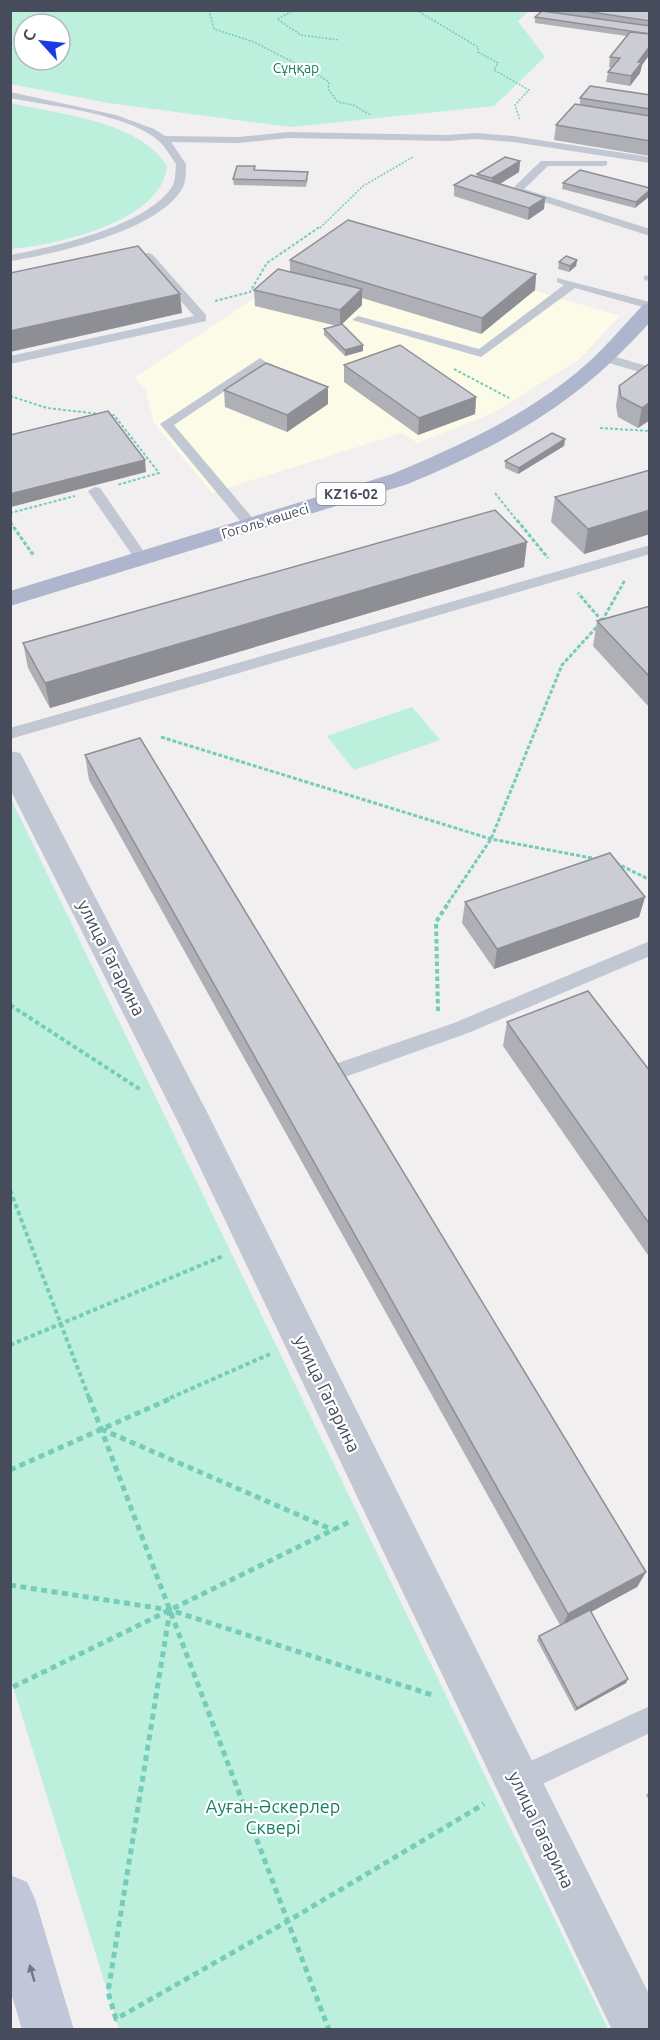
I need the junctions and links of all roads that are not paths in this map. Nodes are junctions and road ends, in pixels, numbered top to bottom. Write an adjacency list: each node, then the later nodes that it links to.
1 (10, 95): 4 (lane)
2 (476, 124): 3 (lane)
3 (475, 136): 4 (lane); 5 (lane)
4 (163, 139): 7 (lane)
5 (650, 162): 6 (lane)
6 (650, 233)
7 (10, 258)
8 (114, 263): 12 (lane)
9 (650, 308): 10 (lane); 11 (main road, Гоголь көшесі / KZ16-02)
10 (358, 320)
11 (606, 358): 14 (lane); 16 (main road, Гоголь көшесі / KZ16-02)
12 (10, 360)
13 (260, 363): 16 (lane)
14 (650, 371)
15 (95, 490): 18 (lane)
16 (251, 525): 18 (main road, Гоголь көшесі / KZ16-02)
17 (645, 550): 20 (lane)
18 (142, 559): 19 (main road, Гоголь көшесі / KZ16-02)
19 (10, 599)
20 (10, 734)
21 (10, 760): 25 (street, улица Гагарина)
22 (650, 948): 23 (lane)
23 (345, 1069)
24 (650, 1719): 25 (lane)
25 (506, 1790): 28 (street, улица Гагарина)
26 (10, 1899): 27 (street, one-way to 26)
27 (48, 2030)
28 (639, 2030)

